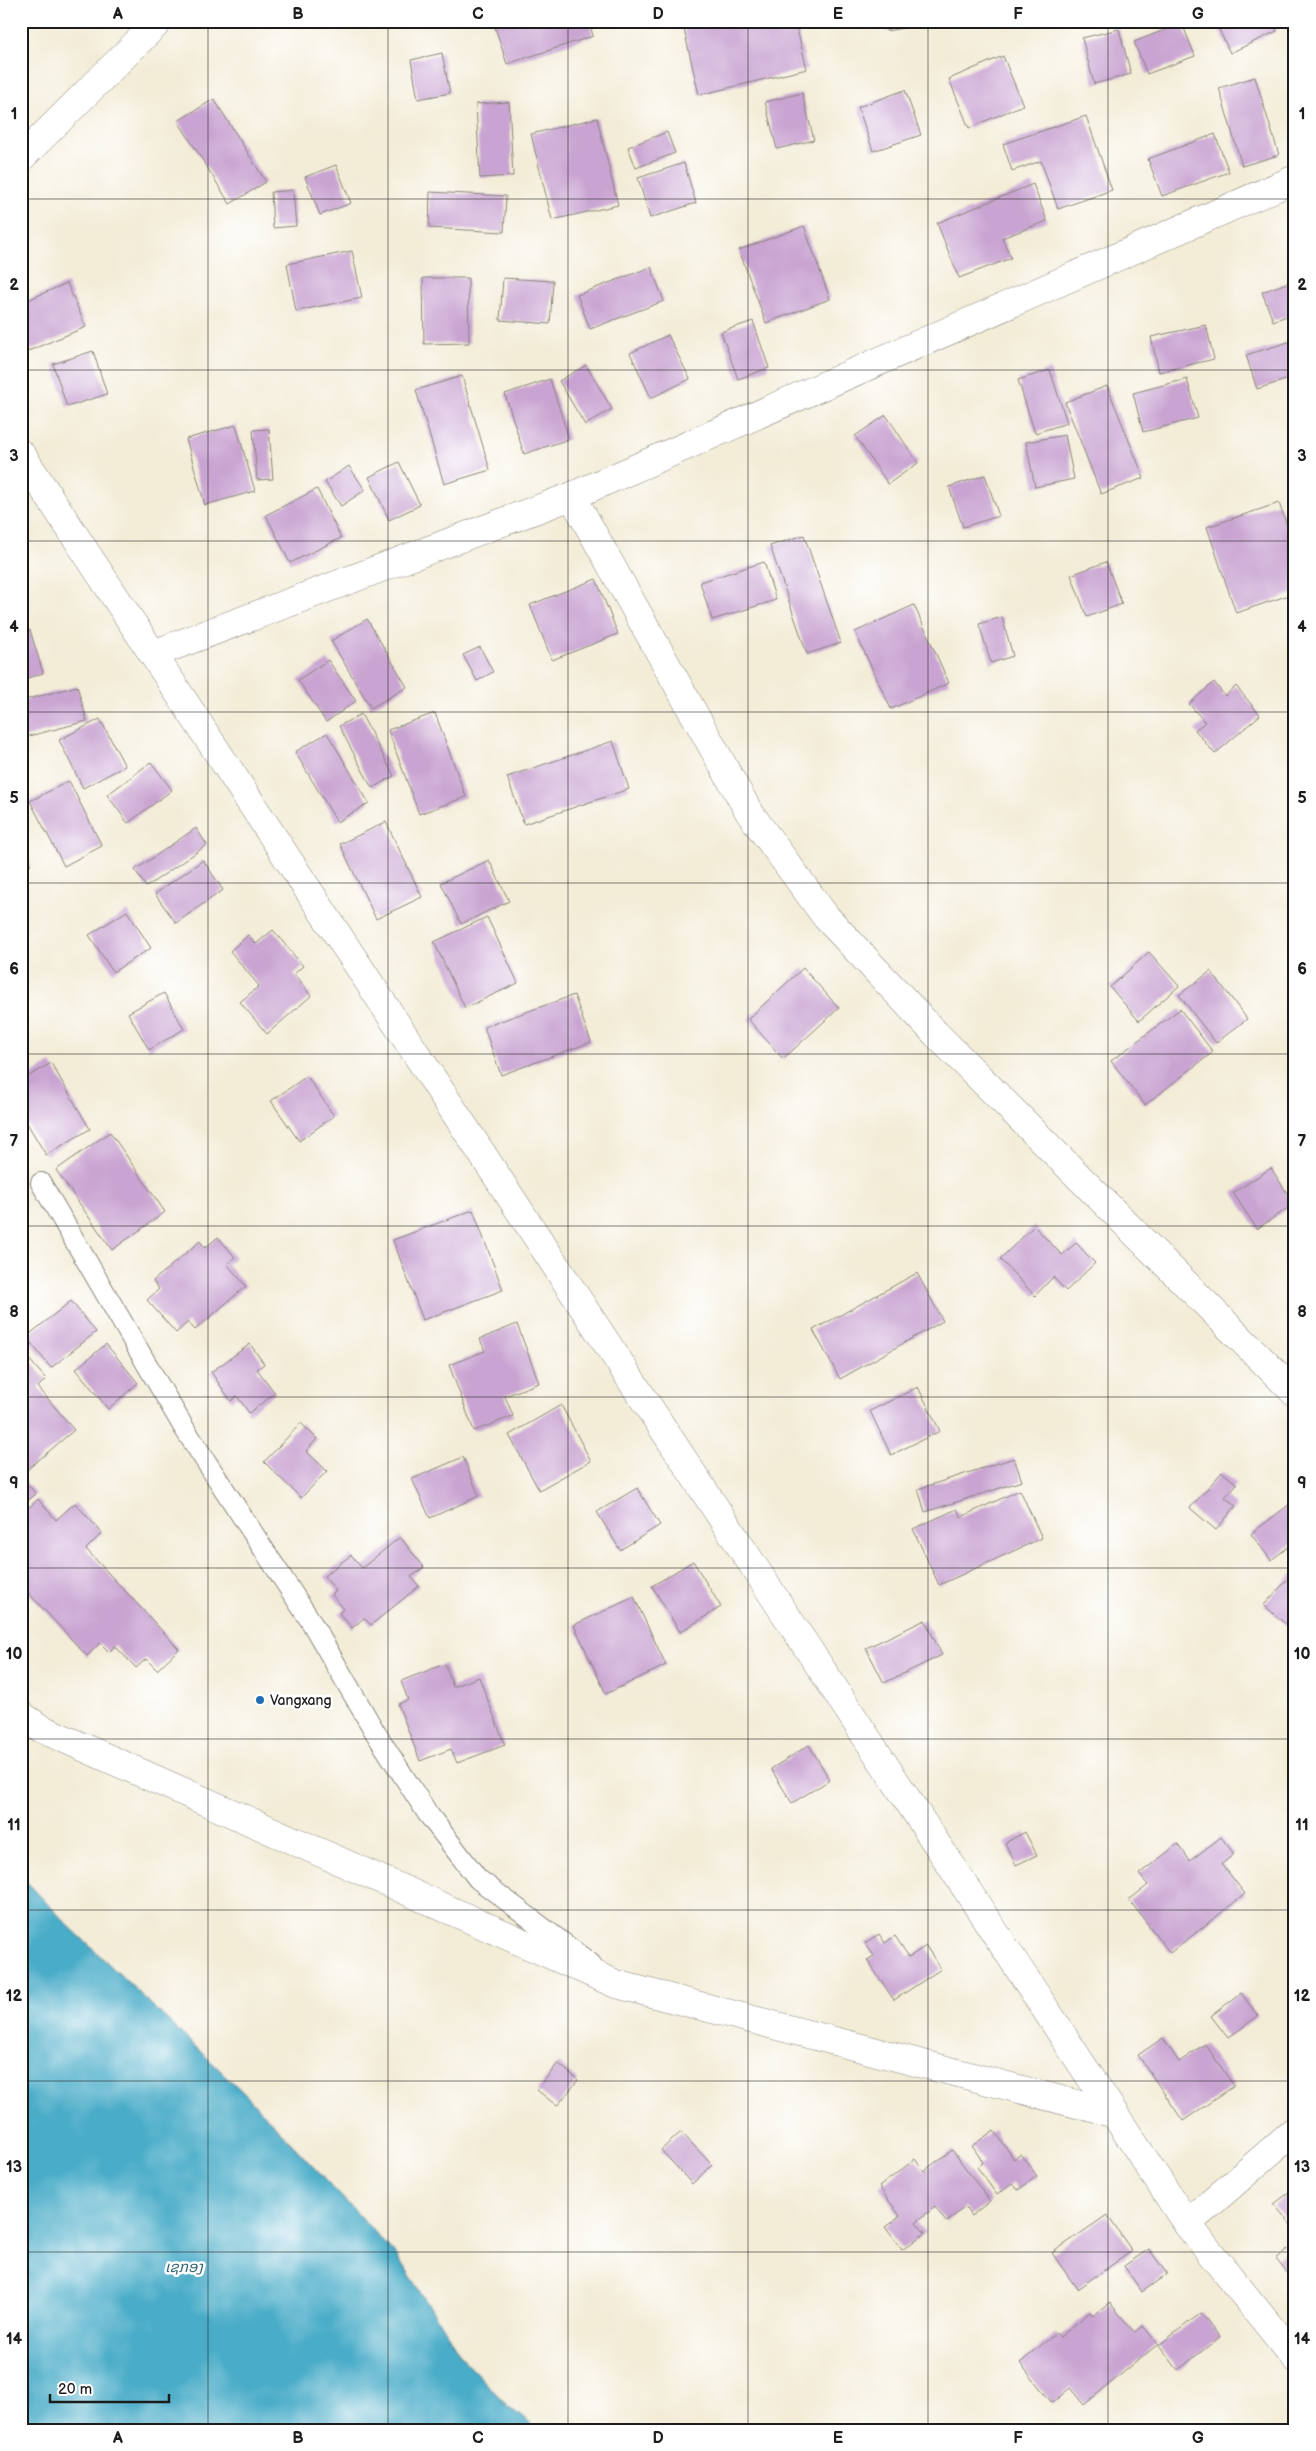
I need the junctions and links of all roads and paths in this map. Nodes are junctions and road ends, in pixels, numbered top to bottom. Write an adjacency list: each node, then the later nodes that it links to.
1 (159, 21): 2 (street)
2 (21, 158)
3 (1295, 179): 5 (street)
4 (21, 454): 6 (street)
5 (572, 496): 6 (street); 8 (street)
6 (153, 654): 11 (street)
7 (41, 1184): 10 (lane)
8 (1295, 1393)
9 (21, 1715): 10 (street)
10 (616, 1984): 11 (street)
11 (1115, 2114): 13 (street)
12 (1295, 2130): 13 (street)
13 (1187, 2224): 14 (street)
14 (1295, 2358)

